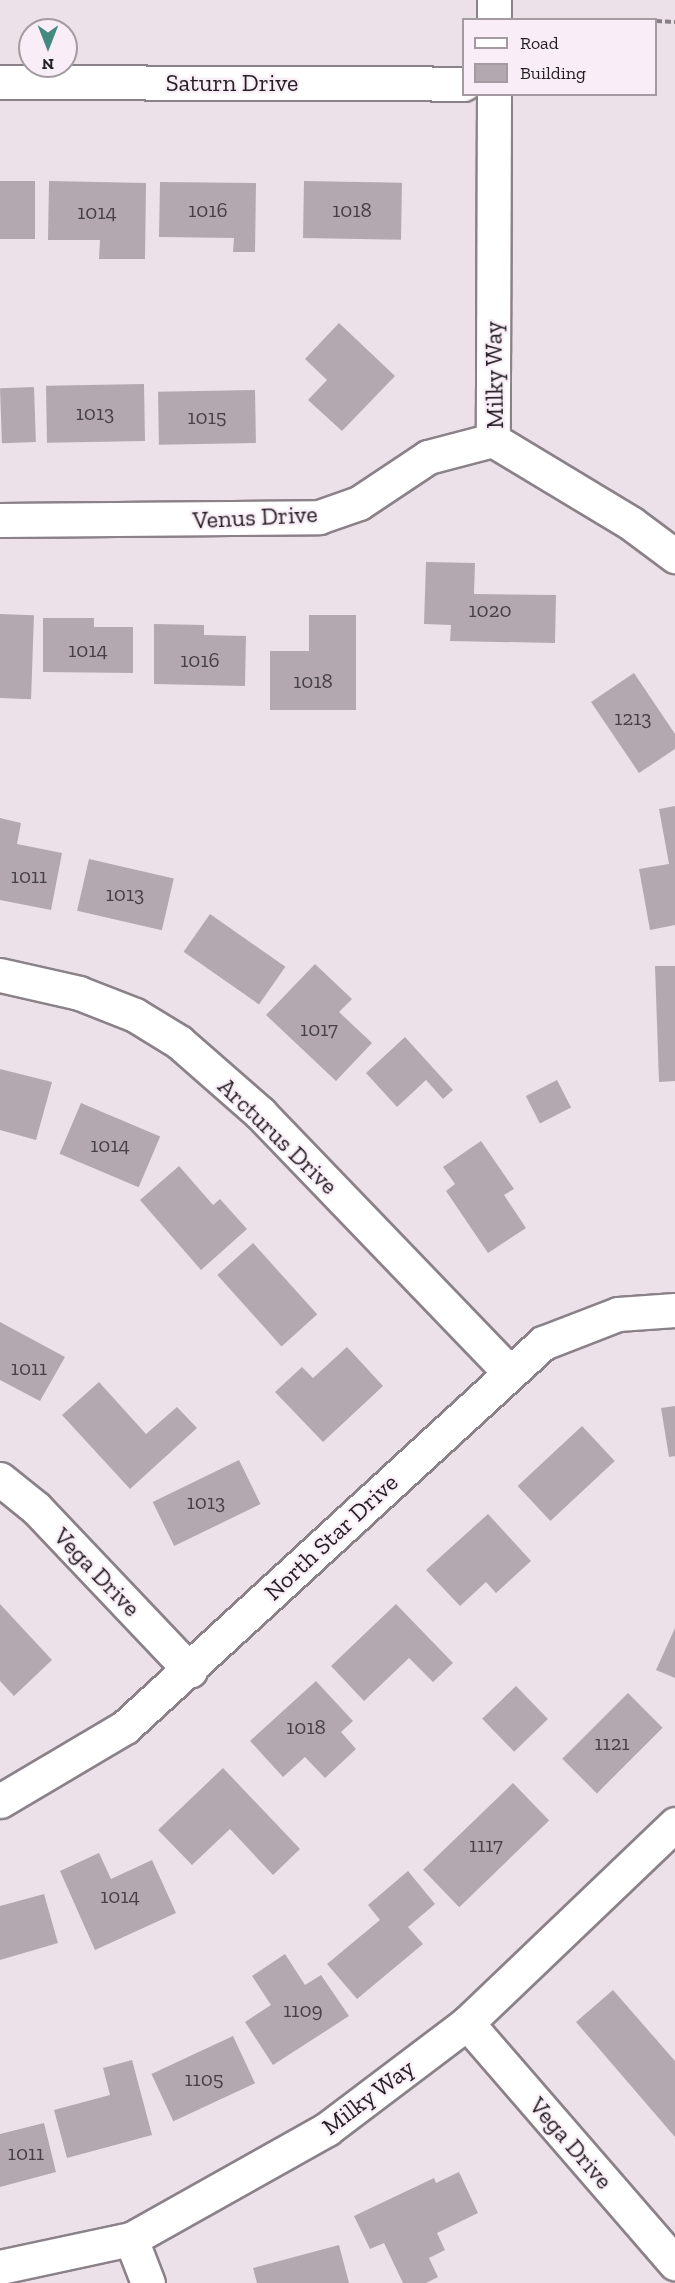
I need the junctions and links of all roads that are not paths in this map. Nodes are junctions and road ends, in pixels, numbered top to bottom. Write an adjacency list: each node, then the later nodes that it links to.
1 (494, 0): 2 (street)
2 (494, 18)
3 (0, 82): 4 (street, Saturn Drive)
4 (462, 84)
5 (494, 96): 6 (street, Milky Way)
6 (493, 440): 7 (street, Venus Drive); 8 (street, Milky Way)
7 (0, 520)
8 (675, 556)
9 (0, 975): 11 (street, Arcturus Drive)
10 (675, 1310): 11 (street, North Star Drive)
11 (508, 1371): 13 (street, North Star Drive)
12 (0, 1479): 13 (street, Vega Drive)
13 (190, 1670): 14 (street, North Star Drive)
14 (0, 1801)
15 (675, 1824): 16 (street, Milky Way)
16 (466, 2023): 17 (street, Milky Way); 18 (street, Vega Drive)
17 (131, 2239): 19 (street, Milky Way); 20 (street)
18 (675, 2263)
19 (0, 2268)
20 (148, 2283)

